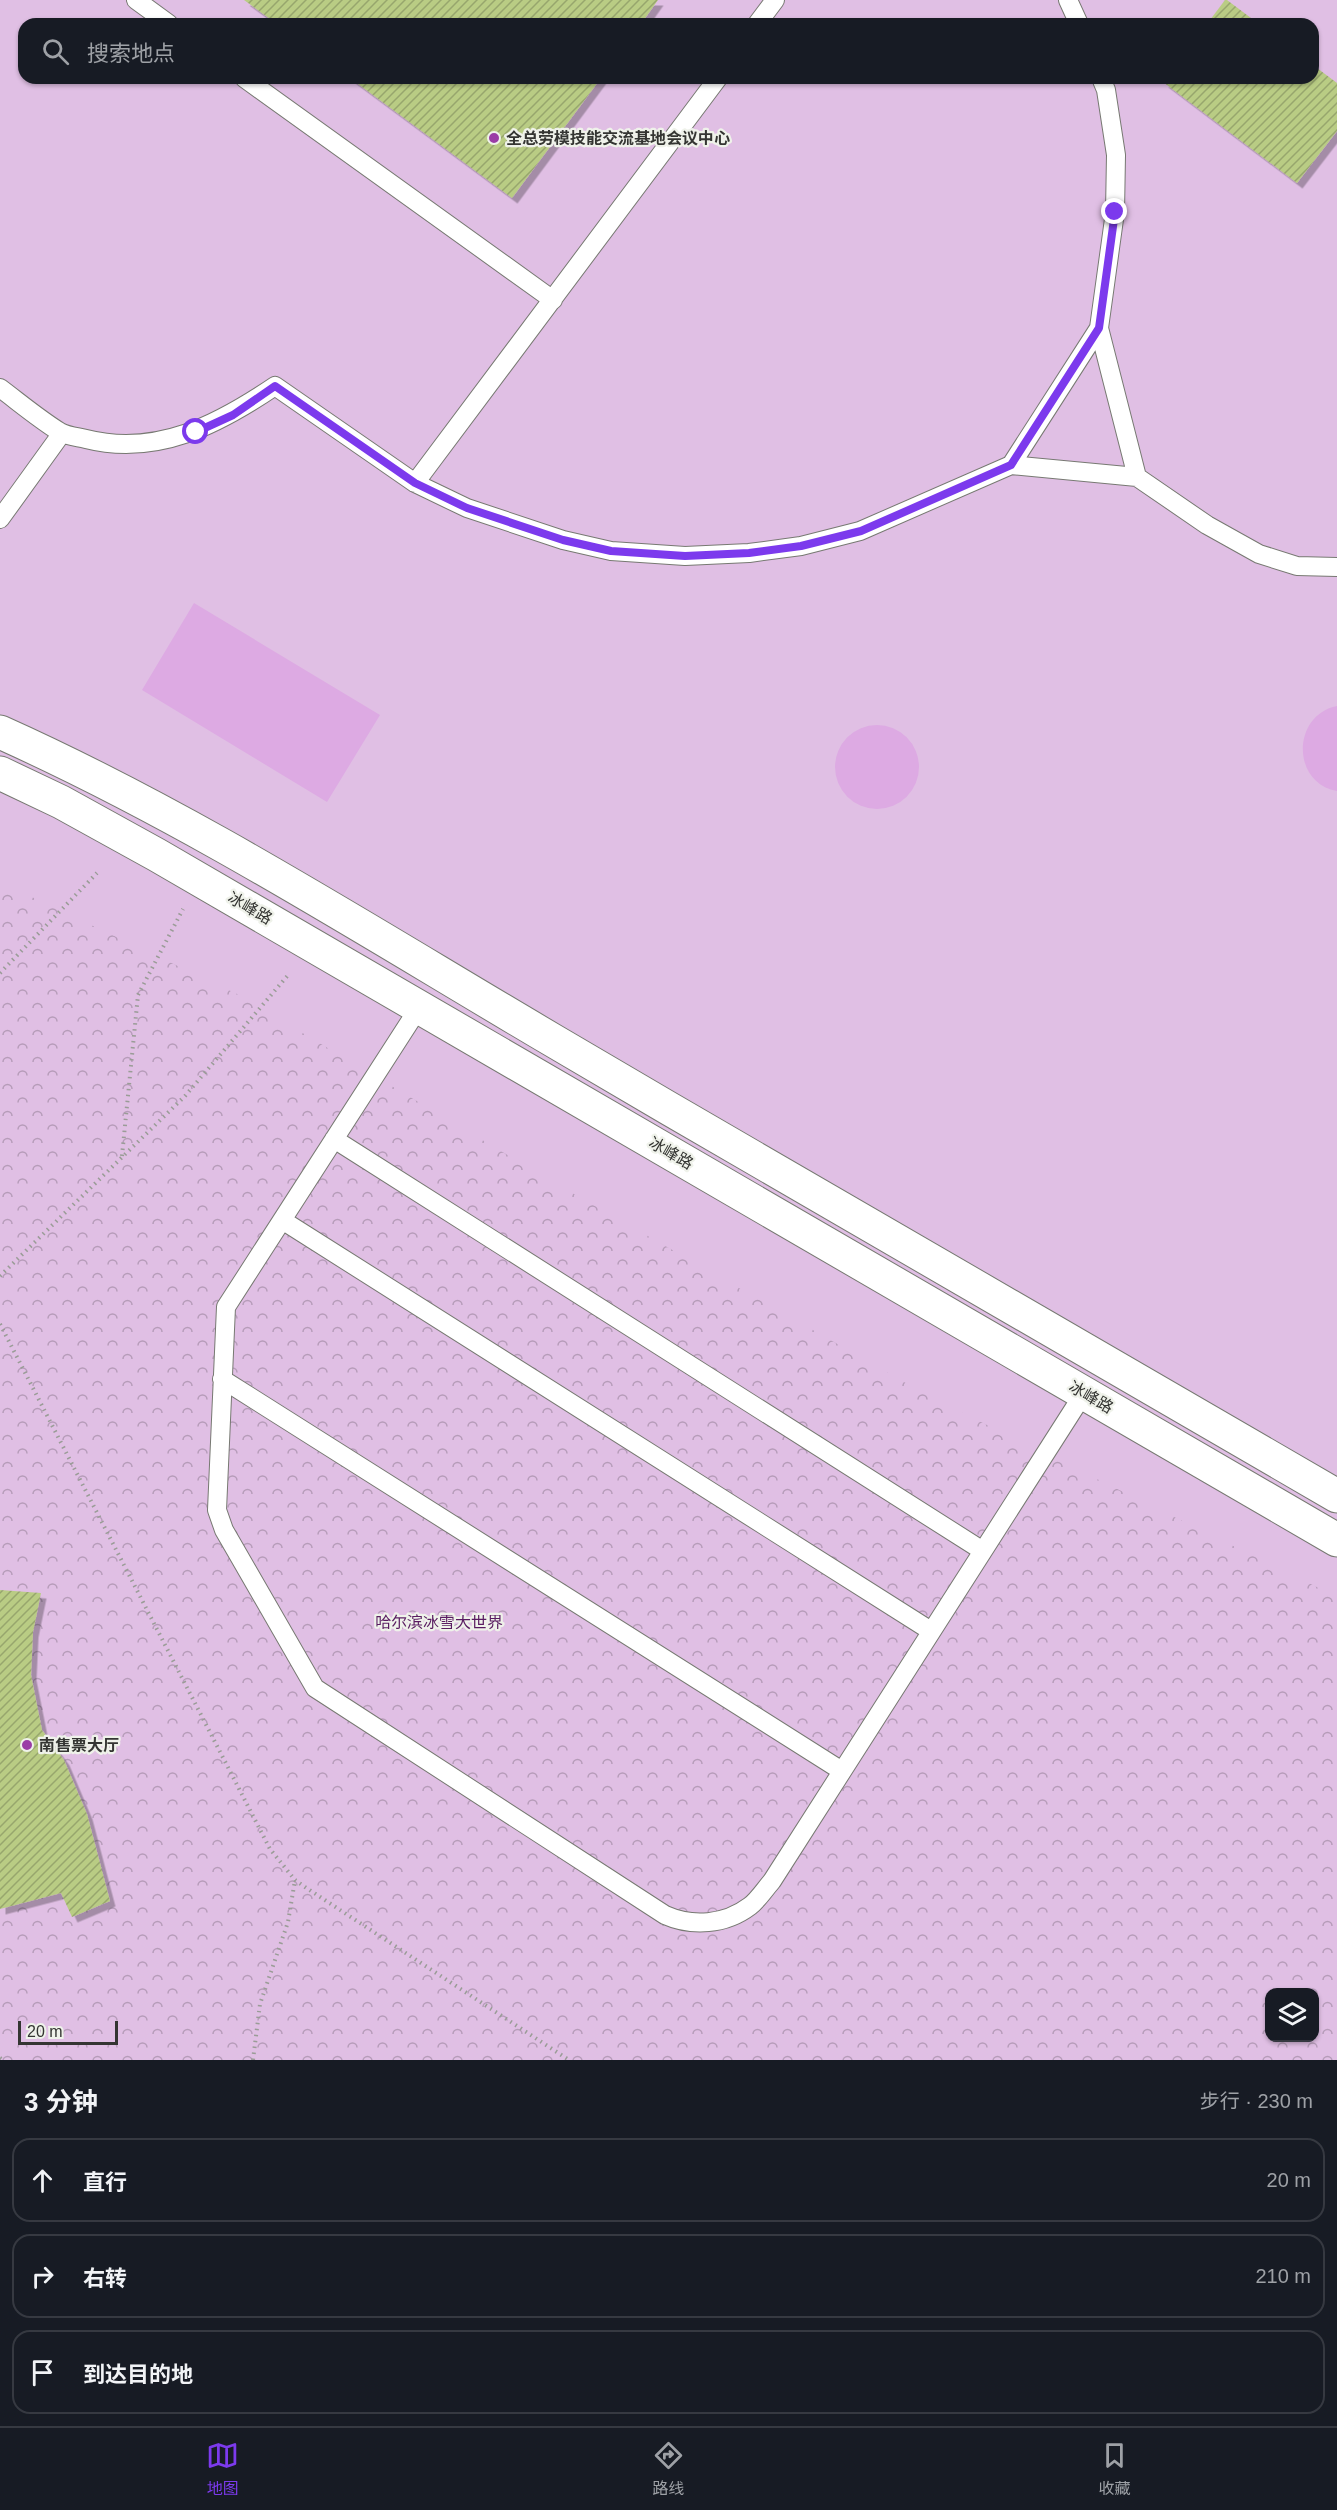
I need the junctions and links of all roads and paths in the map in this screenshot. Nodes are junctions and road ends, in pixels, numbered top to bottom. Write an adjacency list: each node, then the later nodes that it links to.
1 (136, 0): 4 (lane)
2 (775, 0): 5 (lane)
3 (1068, 0): 6 (lane)
4 (161, 18)
5 (762, 18)
6 (1076, 18)
7 (252, 84): 10 (lane)
8 (713, 84): 10 (lane)
9 (1104, 84): 11 (lane)
10 (553, 300): 16 (lane)
11 (1099, 328): 14 (lane); 15 (lane)
12 (0, 388): 13 (lane)
13 (62, 433): 16 (lane); 17 (lane)
14 (1011, 465): 15 (lane); 16 (lane)
15 (1137, 477): 18 (lane)
16 (415, 483)
17 (0, 519)
18 (1337, 567)
19 (0, 732): 33 (street)
20 (0, 773): 25 (street, 冰峰路)
21 (97, 873): 23 (path)
22 (183, 909): 27 (path)
23 (0, 973)
24 (289, 974): 27 (path)
25 (420, 1006): 26 (lane); 32 (street, 冰峰路)
26 (334, 1139): 28 (lane); 35 (lane)
27 (122, 1157): 29 (path)
28 (282, 1220): 31 (lane); 36 (lane)
29 (0, 1276)
30 (0, 1324): 38 (path)
31 (222, 1379): 37 (lane); 37 (lane)
32 (1084, 1393): 34 (street, 冰峰路); 35 (lane)
33 (1337, 1496)
34 (1337, 1540)
35 (983, 1551): 36 (lane)
36 (931, 1631): 37 (lane)
37 (842, 1772)
38 (295, 1880): 39 (path); 40 (path)
39 (253, 2060)
40 (569, 2060)

